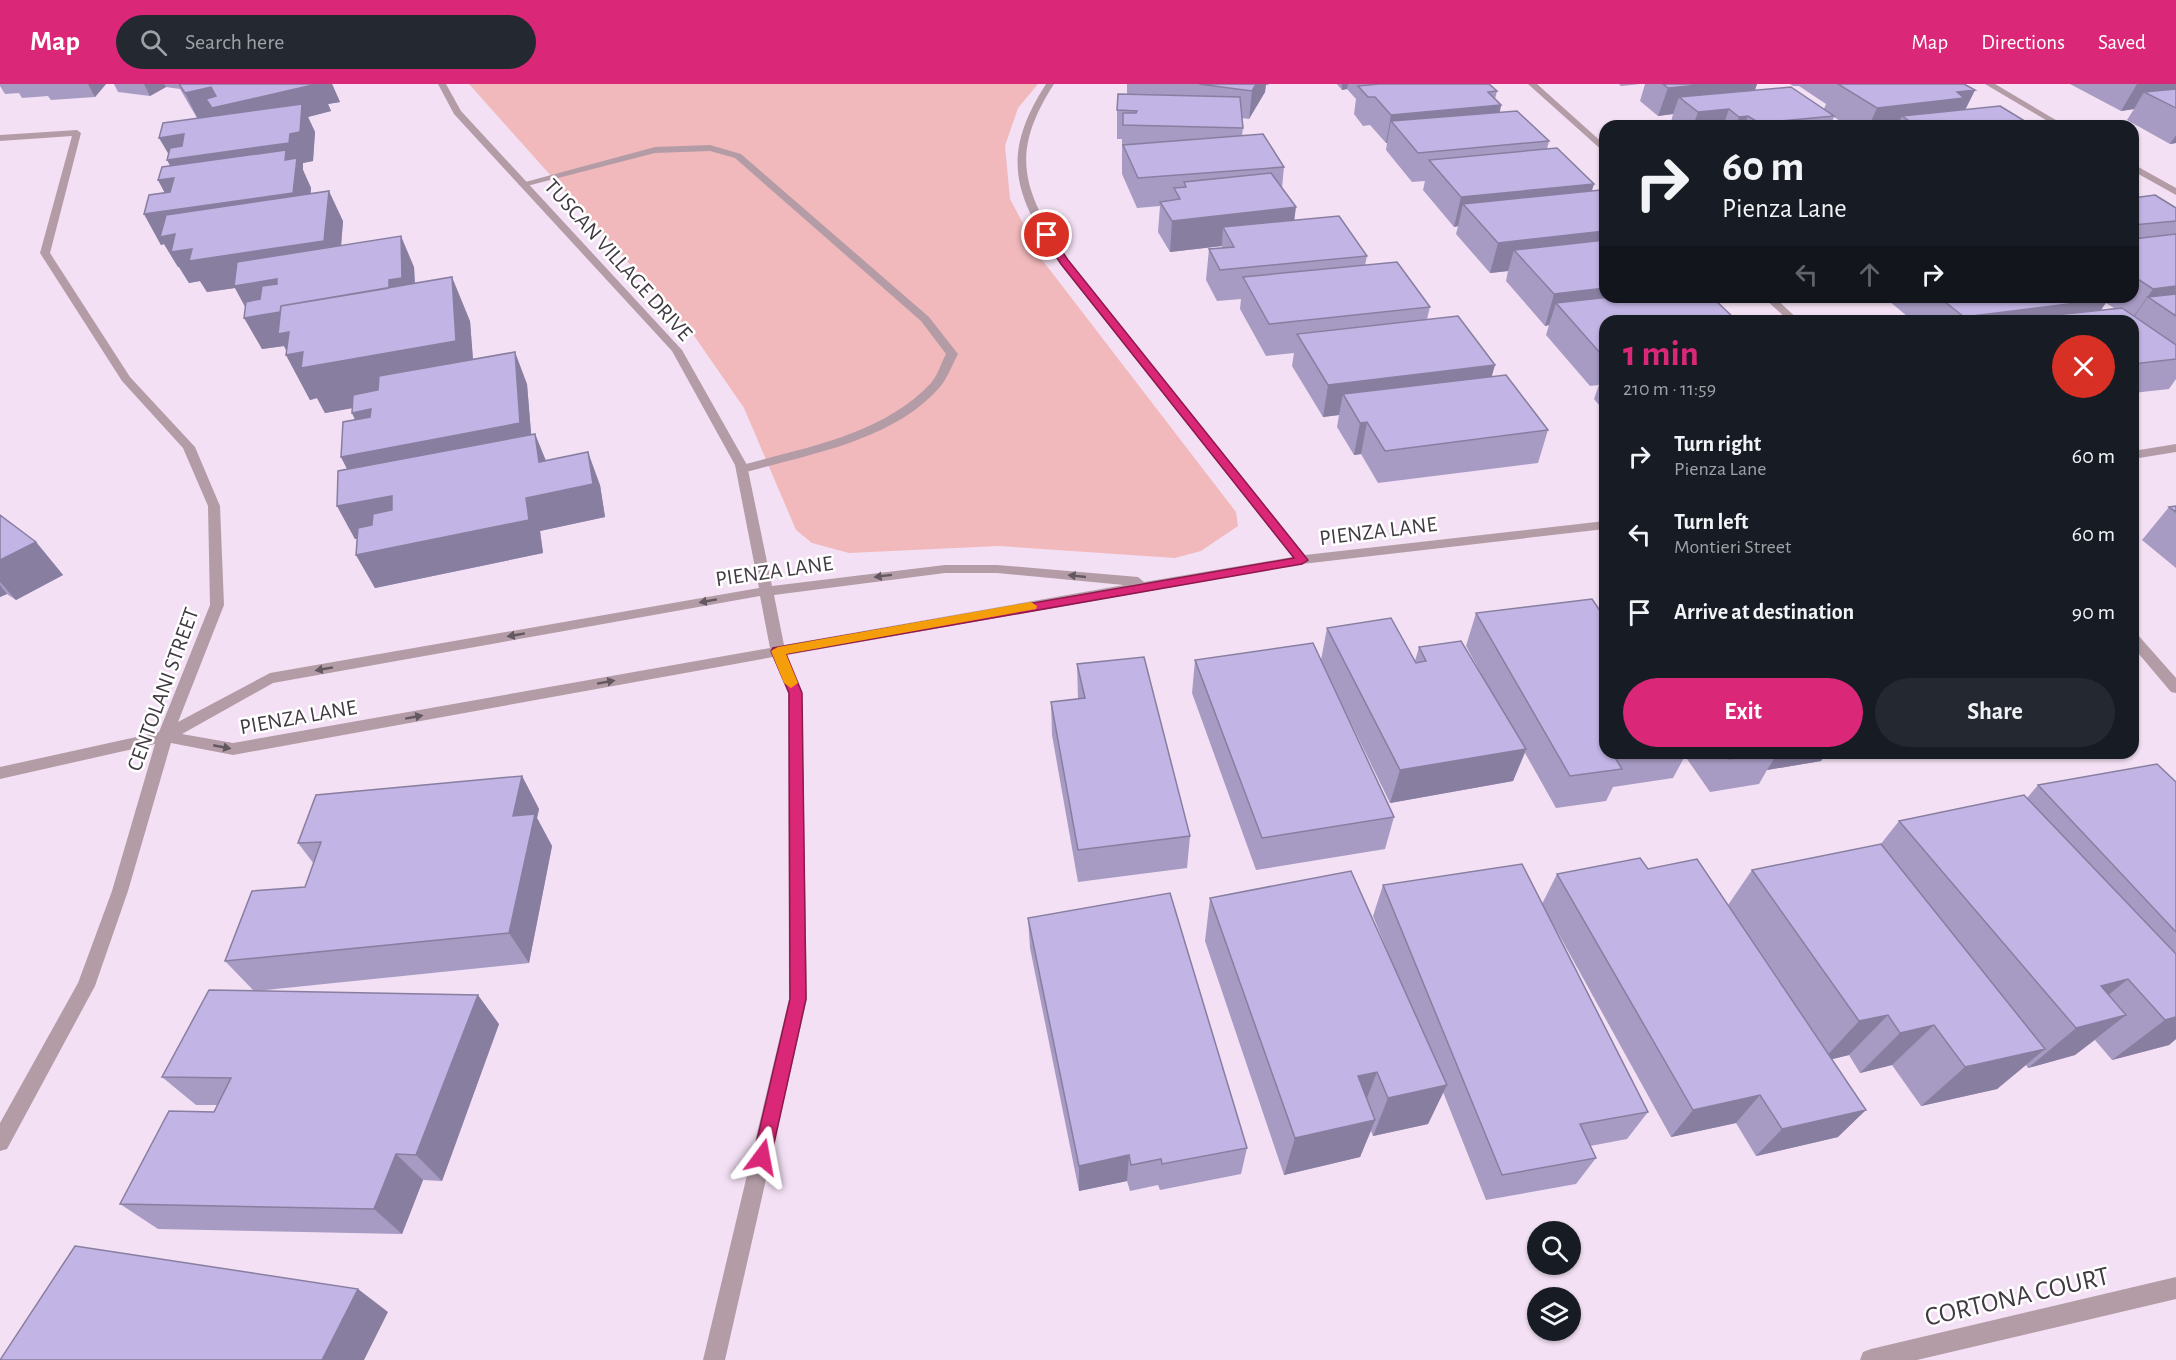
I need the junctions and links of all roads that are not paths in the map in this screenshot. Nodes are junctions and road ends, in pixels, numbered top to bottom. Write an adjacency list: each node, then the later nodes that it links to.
1 (442, 84): 9 (street, TUSCAN VILLAGE DRIVE)
2 (1050, 84): 17 (street)
3 (1532, 84): 7 (street)
4 (1989, 84): 5 (street)
5 (2052, 120)
6 (0, 138): 23 (street, CENTOLANI STREET)
7 (1599, 145)
8 (2139, 170): 10 (street)
9 (523, 184): 15 (street, TUSCAN VILLAGE DRIVE); 15 (street)
10 (2176, 192)
11 (1775, 303): 12 (street)
12 (1788, 315)
13 (2176, 448): 14 (street)
14 (2139, 454)
15 (742, 469): 19 (street, TUSCAN VILLAGE DRIVE)
16 (1599, 526): 17 (street, PIENZA LANE)
17 (1302, 560): 18 (street, PIENZA LANE)
18 (1156, 584): 19 (street, PIENZA LANE, one-way to 19); 21 (street, PIENZA LANE)
19 (765, 591): 21 (street, TUSCAN VILLAGE DRIVE); 23 (street, PIENZA LANE, one-way to 23)
20 (2139, 645): 22 (street)
21 (778, 651): 23 (street, PIENZA LANE, one-way to 21); 27 (street, TUSCAN VILLAGE DRIVE)
22 (2176, 688)
23 (165, 736): 24 (street); 25 (street, CENTOLANI STREET)
24 (0, 772)
25 (0, 1142)
26 (2176, 1288): 28 (street, CORTONA COURT)
27 (714, 1360)
28 (1871, 1360)

